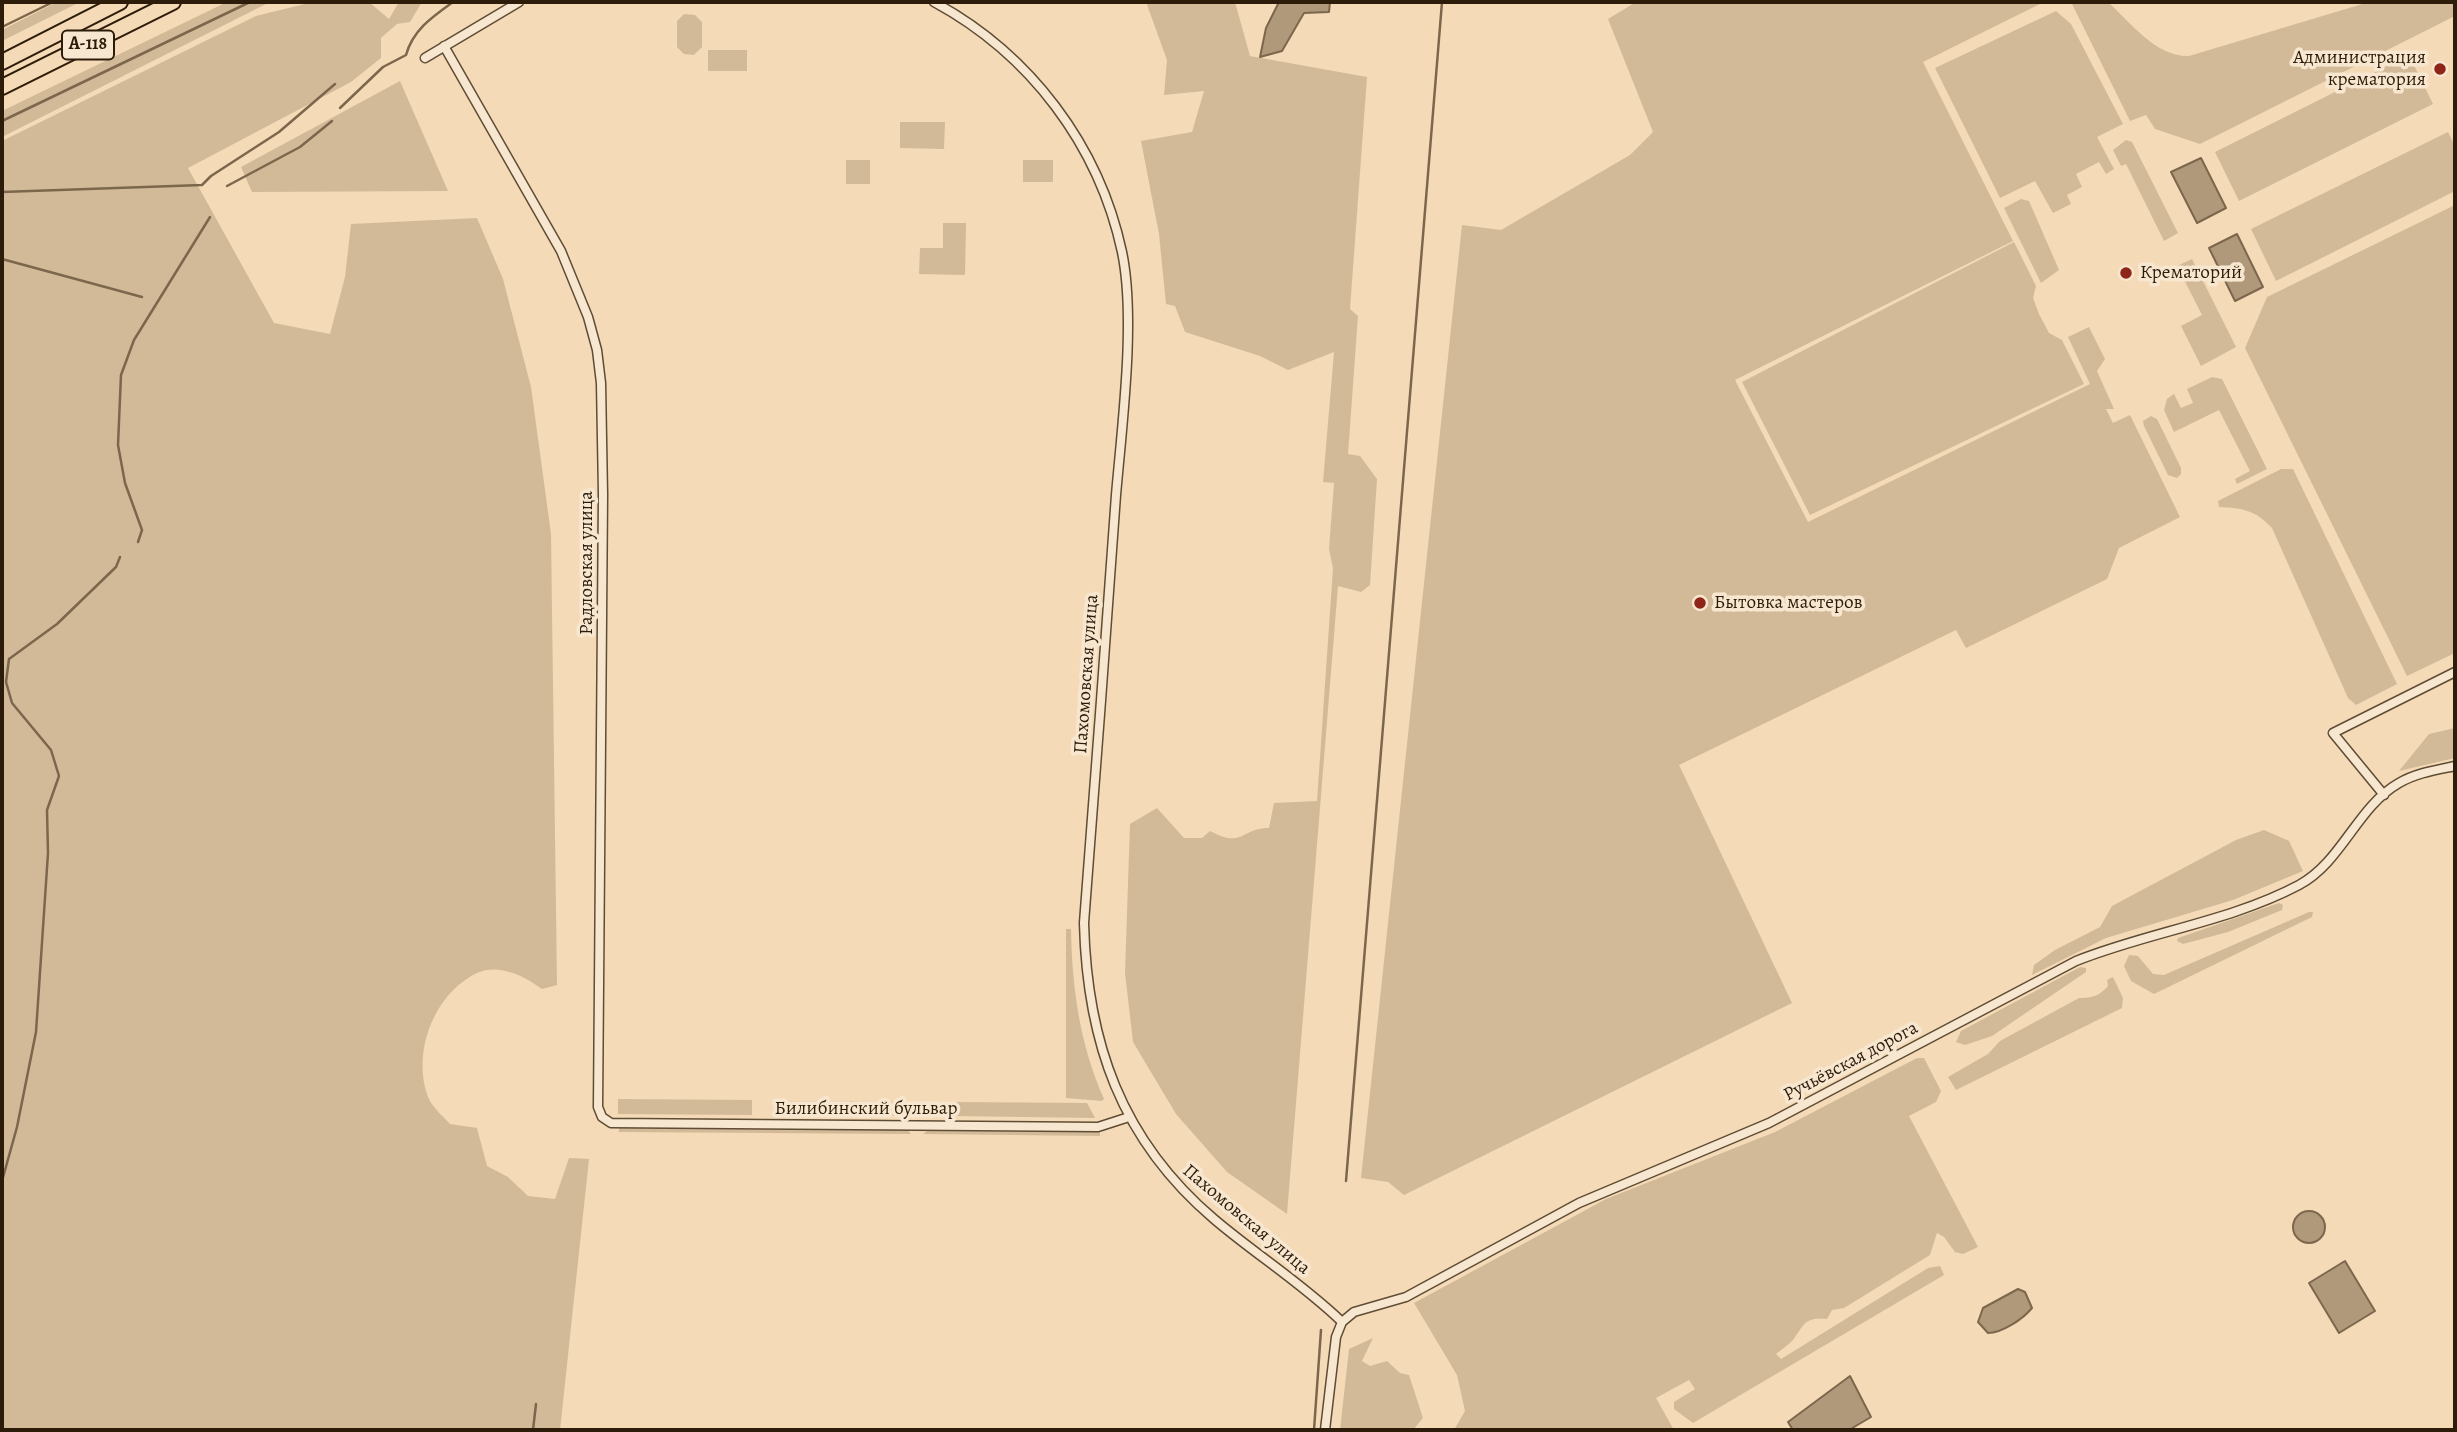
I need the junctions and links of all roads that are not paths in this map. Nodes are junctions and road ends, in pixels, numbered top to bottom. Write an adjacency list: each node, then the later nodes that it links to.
1 (120, 2): 7 (highway, А-118)
2 (173, 2): 8 (highway, А-118)
3 (519, 2): 5 (street)
4 (934, 2): 12 (street, Пахомовская улица)
5 (444, 46): 6 (street); 13 (street, Радловская улица)
6 (425, 58)
7 (2, 62)
8 (2, 87)
9 (2455, 672): 11 (street)
10 (2455, 766): 11 (street, Ручьёвская дорога)
11 (2384, 795): 14 (street, Ручьёвская дорога)
12 (1129, 1117): 13 (street, Билибинский бульвар); 14 (street, Пахомовская улица)
13 (602, 1118)
14 (1342, 1322): 15 (street)
15 (1325, 1430)

